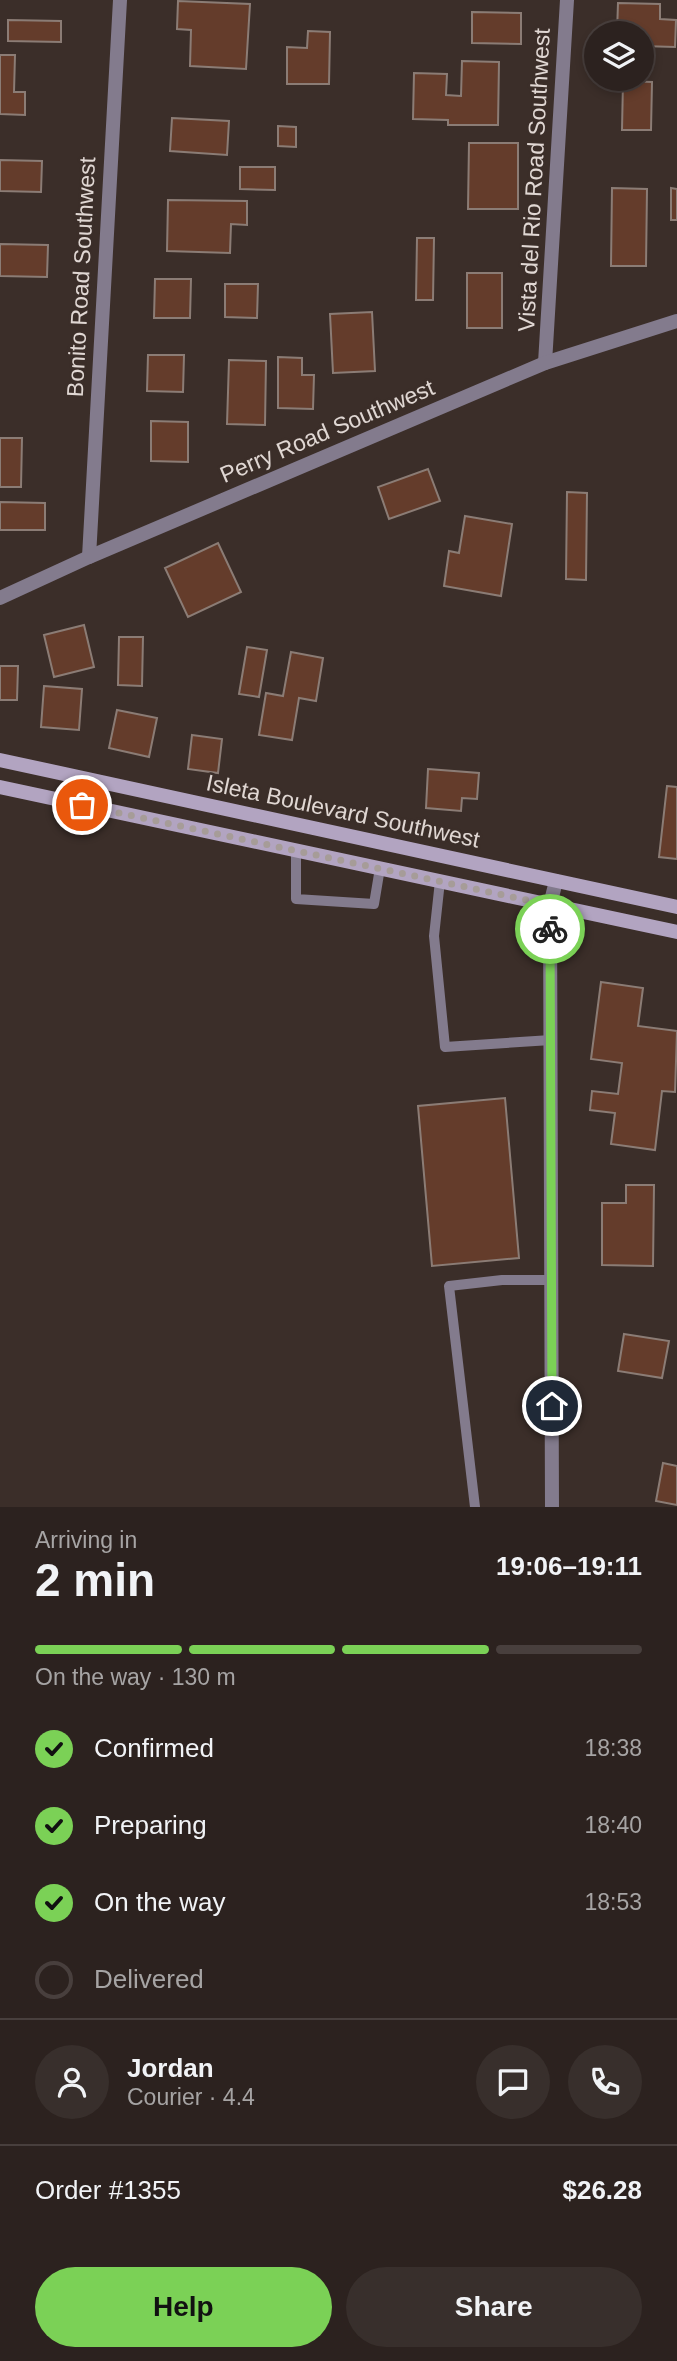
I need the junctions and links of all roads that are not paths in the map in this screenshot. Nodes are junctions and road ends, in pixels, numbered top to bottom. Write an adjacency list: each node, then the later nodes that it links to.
1 (120, 0): 5 (street, Bonito Road Southwest)
2 (567, 0): 4 (street, Vista del Rio Road Southwest)
3 (677, 321): 4 (street, Perry Road Southwest)
4 (545, 363): 5 (street, Perry Road Southwest)
5 (89, 556): 6 (street, Perry Road Southwest)
6 (0, 598)
7 (0, 760): 12 (main road, Isleta Boulevard Southwest)
8 (0, 787): 9 (main road)
9 (296, 850): 10 (main road); 10 (lane)
10 (380, 868): 11 (main road)
11 (440, 881): 13 (main road); 16 (lane)
12 (556, 881): 13 (street); 14 (main road, Isleta Boulevard Southwest)
13 (550, 905): 15 (main road); 16 (street)
14 (677, 907)
15 (677, 932)
16 (551, 1040): 17 (street)
17 (551, 1280): 18 (lane); 19 (street)
18 (475, 1507)
19 (552, 1507)

